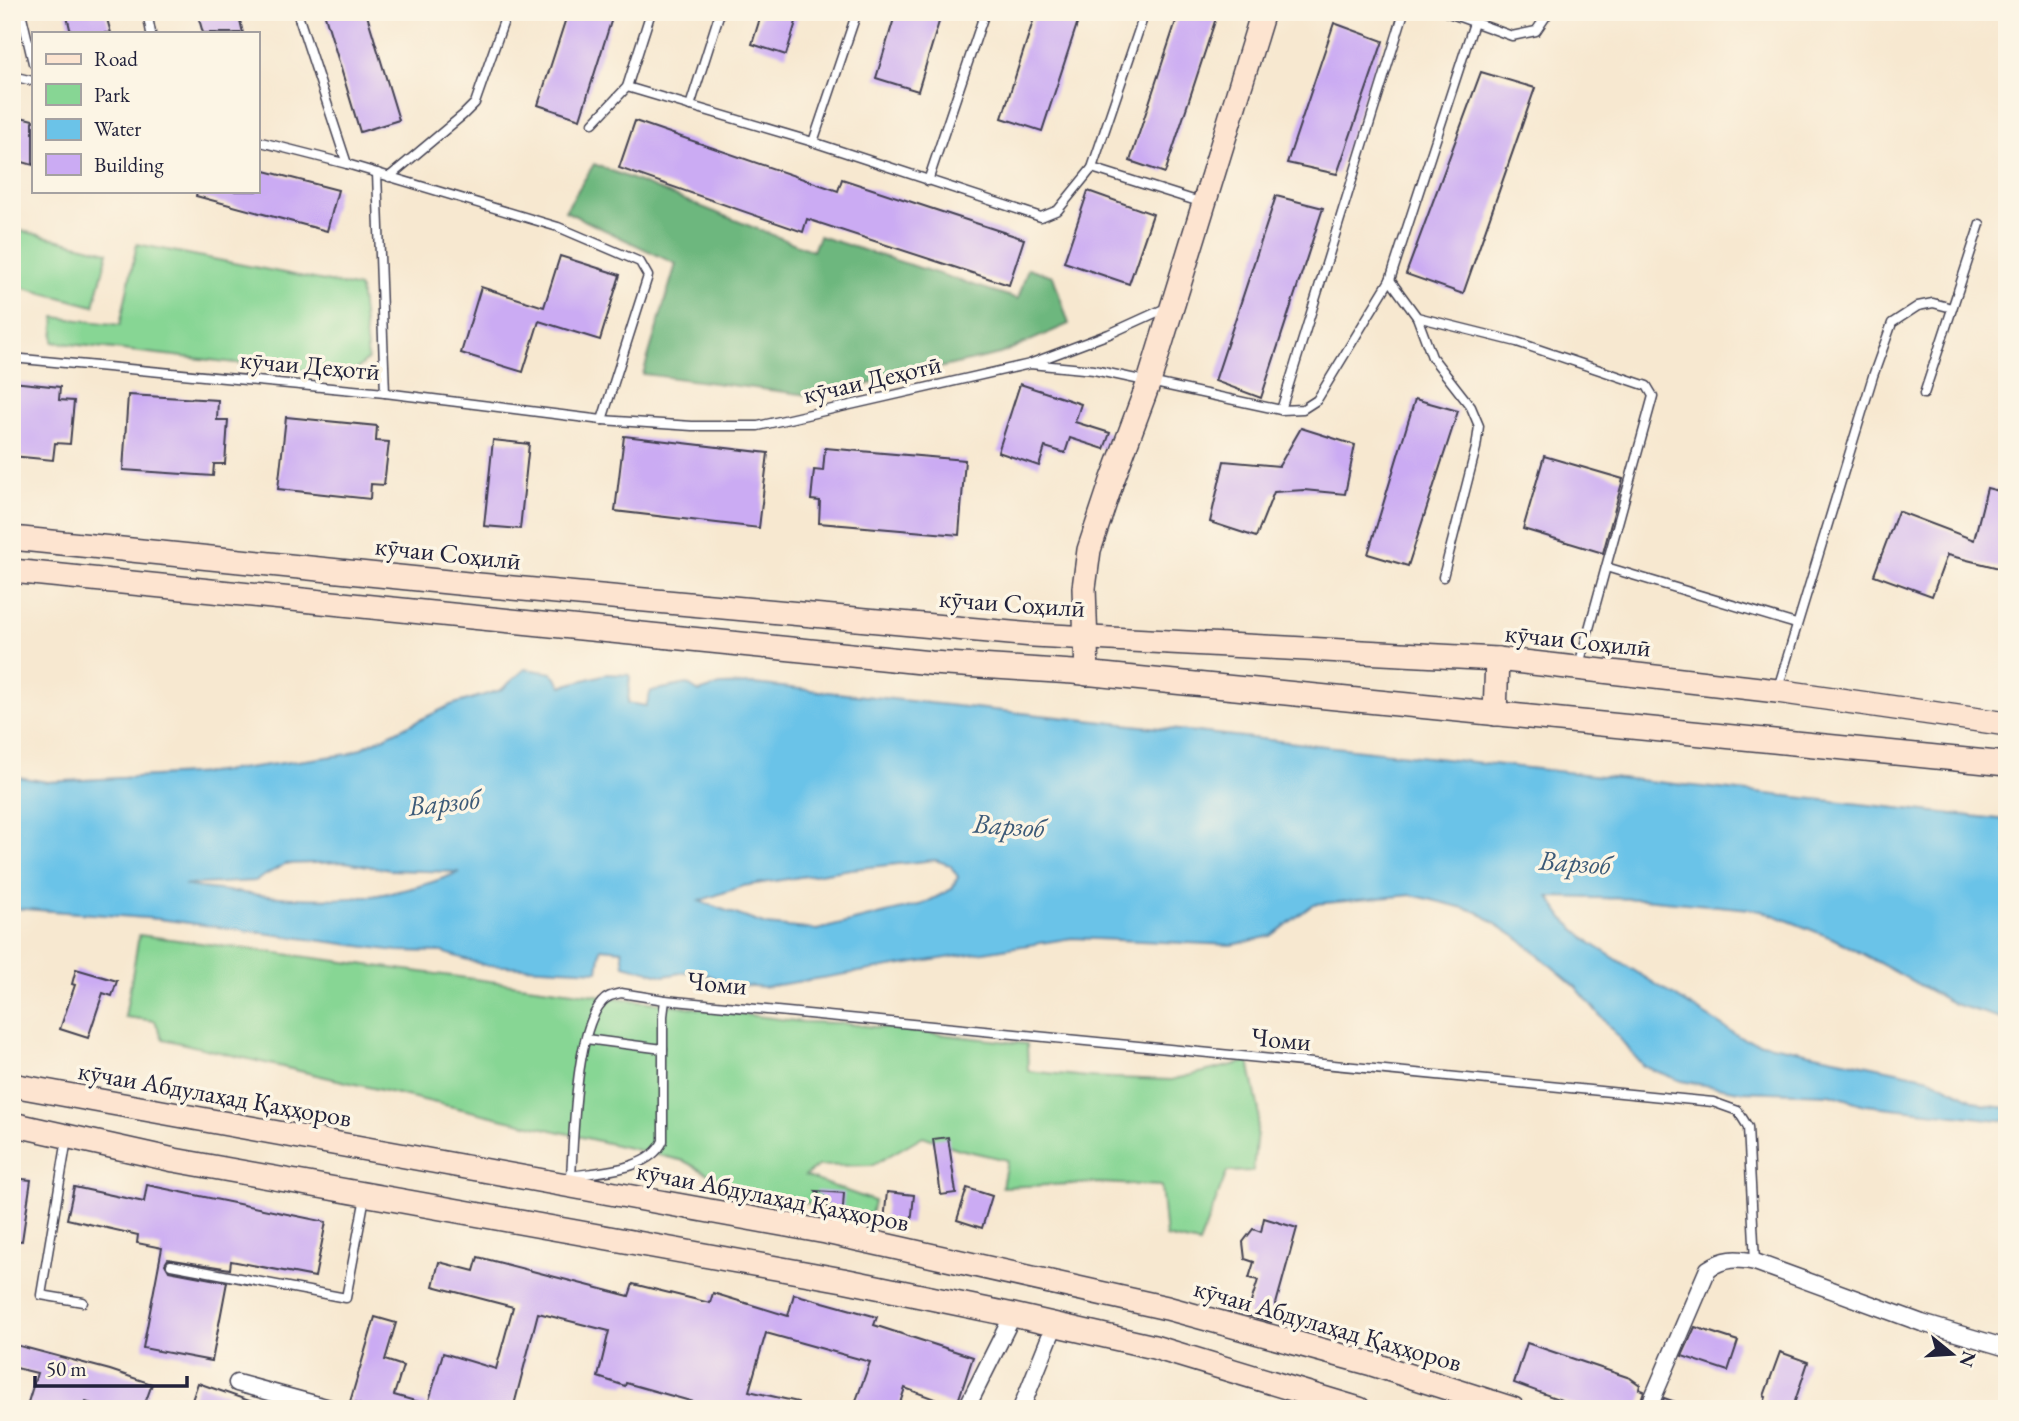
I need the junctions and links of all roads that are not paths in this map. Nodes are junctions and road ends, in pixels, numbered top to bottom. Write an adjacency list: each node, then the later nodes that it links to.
1 (21, 12): 16 (lane)
2 (147, 12): 15 (lane)
3 (297, 12): 24 (lane)
4 (507, 12): 27 (lane)
5 (651, 12): 19 (lane)
6 (720, 12): 20 (lane)
7 (857, 12): 23 (lane)
8 (985, 12): 28 (lane)
9 (1146, 12): 25 (lane)
10 (1263, 12): 29 (main road)
11 (1404, 12): 40 (lane)
12 (1446, 12): 14 (lane)
13 (1549, 12): 14 (lane)
14 (1474, 23): 31 (lane)
15 (151, 32)
16 (32, 58)
17 (12, 76): 18 (lane)
18 (32, 81)
19 (627, 87): 20 (lane); 21 (lane)
20 (690, 106): 23 (lane)
21 (593, 123)
22 (259, 142): 24 (lane)
23 (813, 142): 28 (lane)
24 (347, 164): 26 (lane)
25 (1092, 168): 28 (lane); 29 (lane)
26 (377, 173): 27 (lane); 38 (lane)
27 (389, 177): 41 (lane)
28 (928, 181)
29 (1203, 203): 32 (main road)
30 (1980, 224): 33 (lane)
31 (1390, 280): 34 (lane); 40 (lane)
32 (1171, 306): 36 (lane); 37 (main road)
33 (1952, 308): 39 (lane); 46 (lane)
34 (1417, 317): 43 (lane); 45 (lane)
35 (12, 358): 38 (lane, кӯчаи Деҳотӣ)
36 (1030, 365): 37 (lane, кӯчаи Деҳотӣ); 41 (lane, кӯчаи Деҳотӣ)
37 (1149, 382): 40 (lane, кӯчаи Деҳотӣ); 47 (main road)
38 (386, 393): 41 (lane, кӯчаи Деҳотӣ)
39 (1924, 394)
40 (1282, 410)
41 (603, 420)
42 (12, 538): 47 (main road, кӯчаи Соҳилӣ)
43 (1606, 567): 46 (lane); 49 (lane)
44 (12, 571): 50 (main road)
45 (1443, 577)
46 (1796, 624): 51 (lane)
47 (1084, 636): 48 (main road, кӯчаи Соҳилӣ); 50 (main road)
48 (1497, 659): 49 (main road, кӯчаи Соҳилӣ); 52 (main road)
49 (1578, 667): 51 (main road, кӯчаи Соҳилӣ)
50 (1087, 674): 52 (main road)
51 (1777, 691): 53 (main road, кӯчаи Соҳилӣ)
52 (1494, 714): 54 (main road)
53 (2007, 724)
54 (2007, 765)
55 (665, 1000): 56 (lane, Чоми); 57 (lane); 62 (lane, Чоми)
56 (586, 1039): 57 (lane); 57 (lane)
57 (663, 1049)
58 (12, 1085): 73 (main road, кӯчаи Абдулаҳад Қаҳҳоров)
59 (12, 1124): 60 (main road)
60 (67, 1136): 61 (main road); 64 (lane)
61 (366, 1194): 63 (lane); 65 (main road)
62 (1755, 1262): 67 (street); 74 (street)
63 (171, 1265)
64 (83, 1302)
65 (1013, 1315): 66 (main road); 70 (street)
66 (1055, 1324): 71 (street); 72 (main road)
67 (2007, 1348)
68 (237, 1383): 69 (street)
69 (333, 1409)
70 (966, 1409)
71 (1021, 1409)
72 (1359, 1409)
73 (1513, 1409)
74 (1648, 1409)

